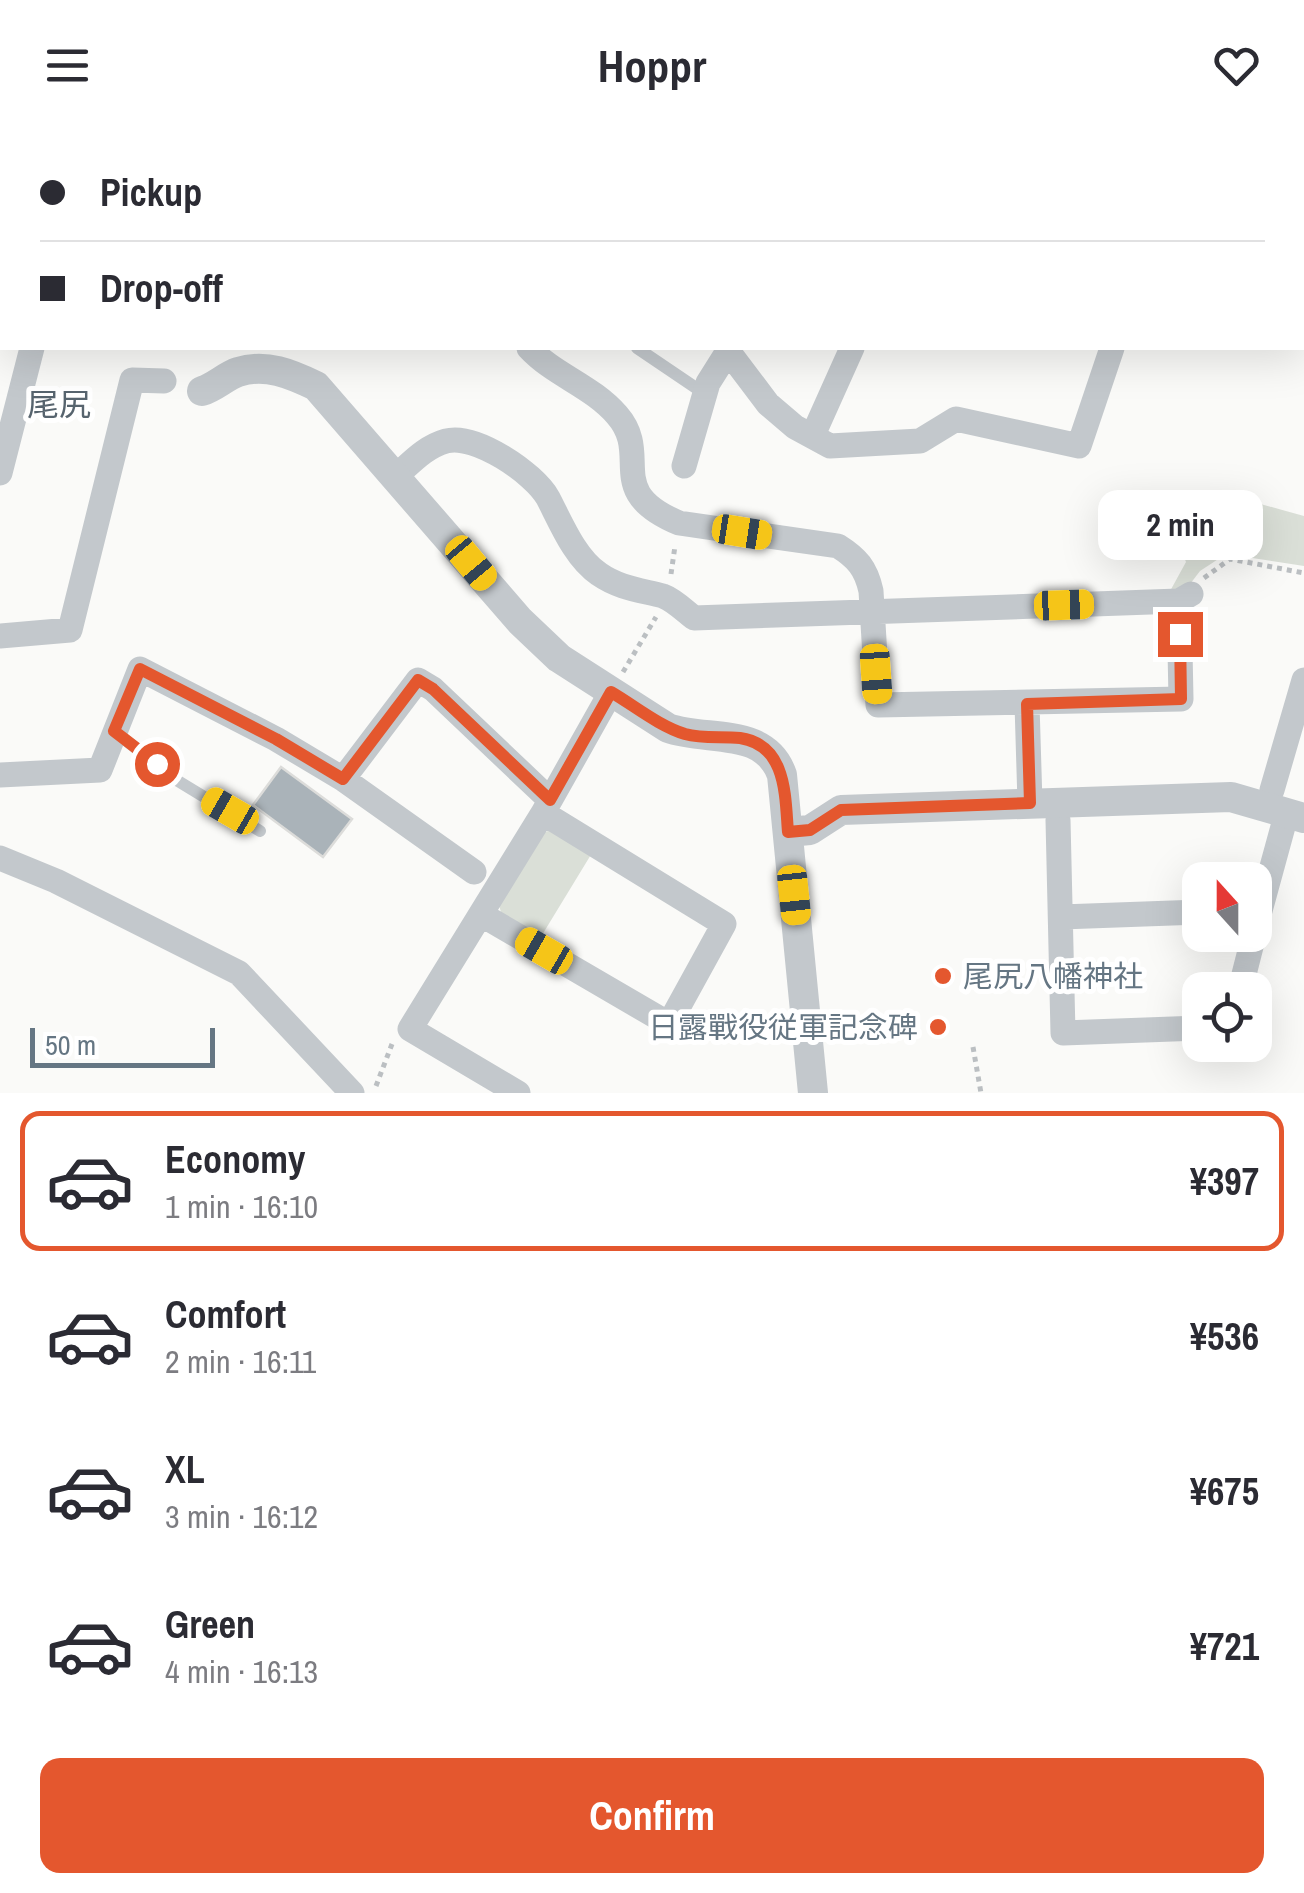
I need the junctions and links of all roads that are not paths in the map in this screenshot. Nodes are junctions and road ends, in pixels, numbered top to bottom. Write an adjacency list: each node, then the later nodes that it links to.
1 (31, 350): 12 (street)
2 (531, 350): 14 (street)
3 (640, 350): 9 (lane)
4 (729, 350): 9 (street); 10 (street)
5 (851, 350): 10 (street)
6 (1111, 350): 10 (street)
7 (164, 380): 15 (street)
8 (202, 392): 13 (street)
9 (704, 394): 11 (street)
10 (812, 434)
11 (684, 466)
12 (0, 473)
13 (396, 476): 14 (street); 16 (street)
14 (873, 610): 18 (street); 18 (street)
15 (0, 636)
16 (611, 692): 23 (street); 27 (street)
17 (1302, 693): 24 (street)
18 (1027, 704): 22 (street)
19 (114, 731): 20 (street); 21 (street); 26 (lane)
20 (0, 775)
21 (343, 779): 23 (street); 30 (street)
22 (1030, 803): 24 (street); 27 (street)
23 (546, 806): 32 (street); 32 (street)
24 (1288, 806): 29 (street)
25 (1058, 820): 33 (street)
26 (260, 832)
27 (788, 832): 37 (street)
28 (0, 858): 35 (street)
29 (1272, 864)
30 (474, 872)
31 (1182, 913): 33 (street)
32 (482, 915): 36 (street)
33 (1061, 917): 34 (street)
34 (1182, 1029)
35 (352, 1093)
36 (518, 1093)
37 (814, 1093)

